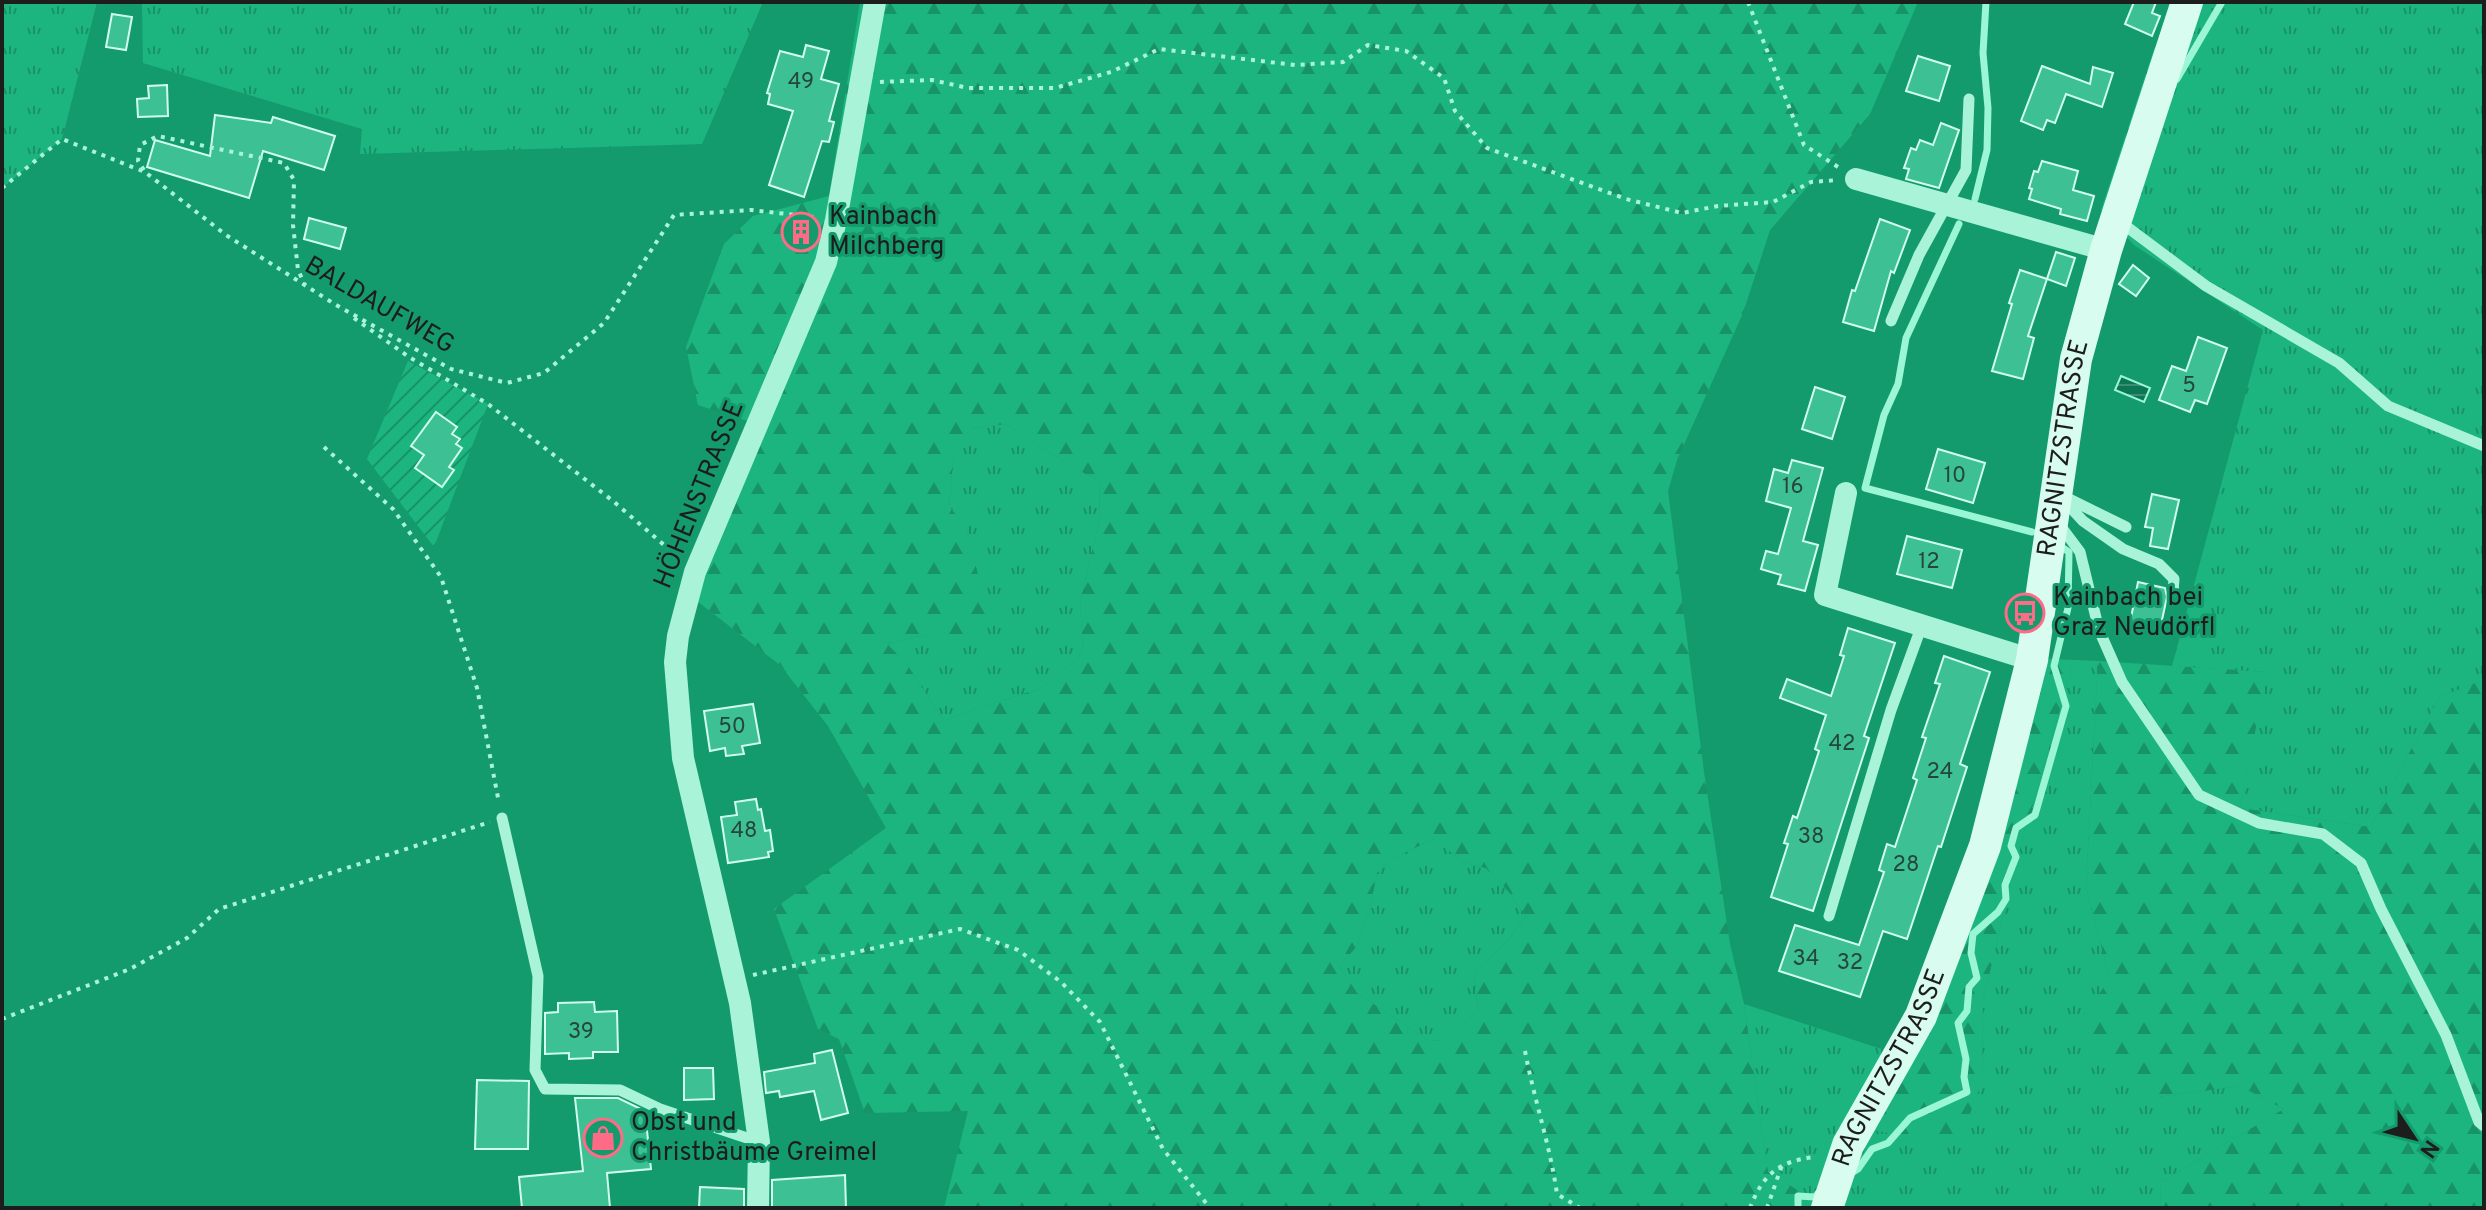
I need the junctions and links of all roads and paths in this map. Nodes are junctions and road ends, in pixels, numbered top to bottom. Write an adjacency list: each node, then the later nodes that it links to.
1 (875, 2): 4 (street, HÖHENSTRASSE)
2 (1748, 2): 7 (path)
3 (2187, 2): 11 (main road, RAGNITZSTRASSE)
4 (861, 83): 7 (path); 10 (street, HÖHENSTRASSE)
5 (1969, 99): 9 (lane)
6 (145, 172): 8 (path, BALDAUFWEG); 13 (path, BALDAUFWEG); 13 (path)
7 (1856, 179): 9 (street)
8 (2, 188)
9 (1945, 204): 12 (street); 15 (lane)
10 (836, 220): 14 (path, BALDAUFWEG); 21 (street, HÖHENSTRASSE)
11 (2117, 220): 12 (main road, RAGNITZSTRASSE); 16 (lane)
12 (2106, 250): 19 (main road, RAGNITZSTRASSE)
13 (306, 287): 14 (path, BALDAUFWEG)
14 (336, 305): 21 (path)
15 (1891, 321)
16 (2484, 446)
17 (324, 447): 25 (path)
18 (1846, 493): 23 (street)
19 (2055, 505): 20 (lane); 22 (lane); 24 (main road, RAGNITZSTRASSE); 30 (lane)
20 (2126, 527)
21 (695, 572): 27 (street, HÖHENSTRASSE)
22 (2173, 592)
23 (1922, 625): 24 (street); 26 (lane)
24 (2032, 660): 37 (main road, RAGNITZSTRASSE)
25 (502, 818): 28 (path); 31 (lane)
26 (1829, 916)
27 (735, 979): 31 (street, HÖHENSTRASSE); 33 (path)
28 (2, 1019)
29 (1525, 1051): 34 (path)
30 (2484, 1126)
31 (759, 1142): 32 (street, HÖHENSTRASSE)
32 (758, 1208)
33 (1210, 1208)
34 (1580, 1208)
35 (1750, 1208): 36 (path)
36 (1767, 1208)
37 (1827, 1208)

